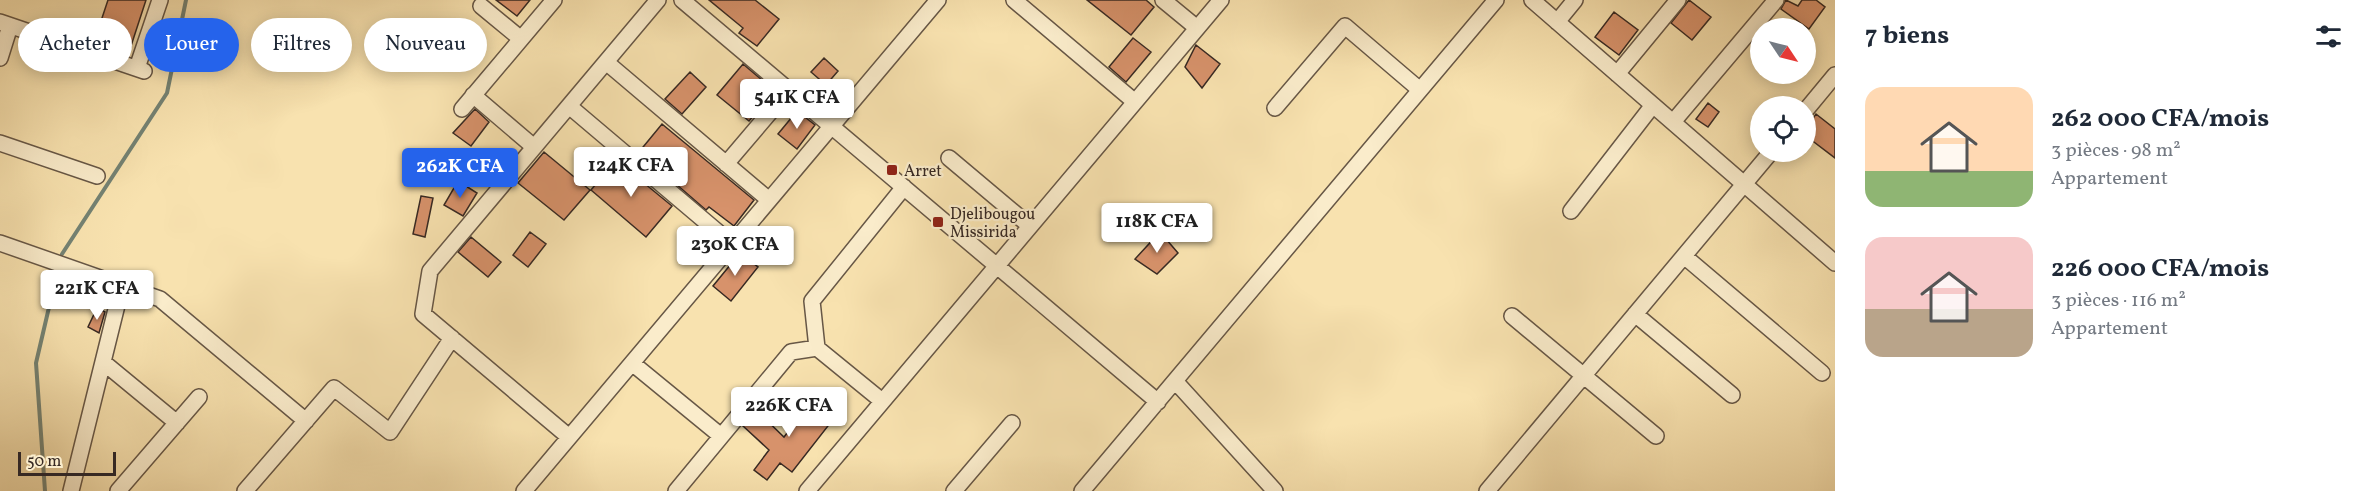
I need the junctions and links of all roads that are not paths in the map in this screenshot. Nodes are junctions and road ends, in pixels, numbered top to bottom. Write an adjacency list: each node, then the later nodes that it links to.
1 (160, 0): 16 (street)
2 (554, 0): 18 (street)
3 (658, 0): 20 (street)
4 (682, 0): 23 (street)
5 (938, 0): 33 (street)
6 (1014, 0): 27 (street)
7 (1163, 0): 17 (street)
8 (1221, 0): 17 (street)
9 (1496, 0): 24 (street)
10 (1532, 0): 15 (street)
11 (1575, 0): 15 (street)
12 (1678, 0): 21 (street)
13 (1776, 0): 32 (street)
14 (481, 6): 18 (street)
15 (1557, 22): 21 (street)
16 (5, 24): 19 (street)
17 (1197, 28): 27 (street)
18 (520, 39): 25 (street)
19 (0, 58)
20 (606, 62): 29 (street); 38 (street)
21 (1617, 74): 28 (street)
22 (1835, 75): 26 (street)
23 (789, 90): 33 (street); 38 (street)
24 (1420, 90): 30 (street); 59 (street)
25 (473, 95): 31 (street); 35 (street)
26 (1816, 98)
27 (1135, 102): 44 (street)
28 (1653, 105): 32 (street); 43 (street)
29 (569, 106): 35 (street); 46 (street)
30 (1275, 108)
31 (462, 109)
32 (1673, 122): 40 (street)
33 (832, 126): 41 (street); 42 (street)
34 (0, 143): 39 (street)
35 (534, 147): 53 (street)
36 (949, 158): 44 (street)
37 (1763, 162): 40 (street)
38 (726, 164): 42 (street)
39 (97, 176)
40 (1744, 184): 47 (street); 48 (street)
41 (904, 188): 49 (street); 54 (street)
42 (769, 200): 46 (street)
43 (1570, 211)
44 (1030, 226): 49 (street)
45 (0, 243): 50 (street)
46 (732, 244): 56 (street)
47 (1832, 254)
48 (1684, 256): 51 (street); 57 (street)
49 (997, 266): 62 (street); 63 (street)
50 (122, 285): 55 (street); 64 (street)
51 (1635, 314): 58 (street); 60 (street)
52 (1512, 316): 58 (street)
53 (452, 338): 64 (street); 69 (street)
54 (817, 348): 62 (street); 67 (street)
55 (103, 362): 65 (street); 71 (street)
56 (632, 363): 67 (street); 69 (street)
57 (1822, 373)
58 (1584, 376): 68 (street); 79 (street)
59 (1174, 381): 63 (street); 78 (street)
60 (1732, 395)
61 (199, 397): 65 (street)
62 (882, 401): 76 (street)
63 (1158, 402): 70 (street)
64 (306, 421): 73 (street)
65 (177, 423): 72 (street)
66 (1012, 423): 77 (street)
67 (721, 436): 75 (street)
68 (1656, 436)
69 (569, 437): 74 (street)
70 (1084, 490)
71 (71, 491)
72 (118, 491)
73 (245, 491)
74 (524, 491)
75 (676, 491)
76 (807, 491)
77 (954, 491)
78 (1275, 491)
79 (1487, 491)

